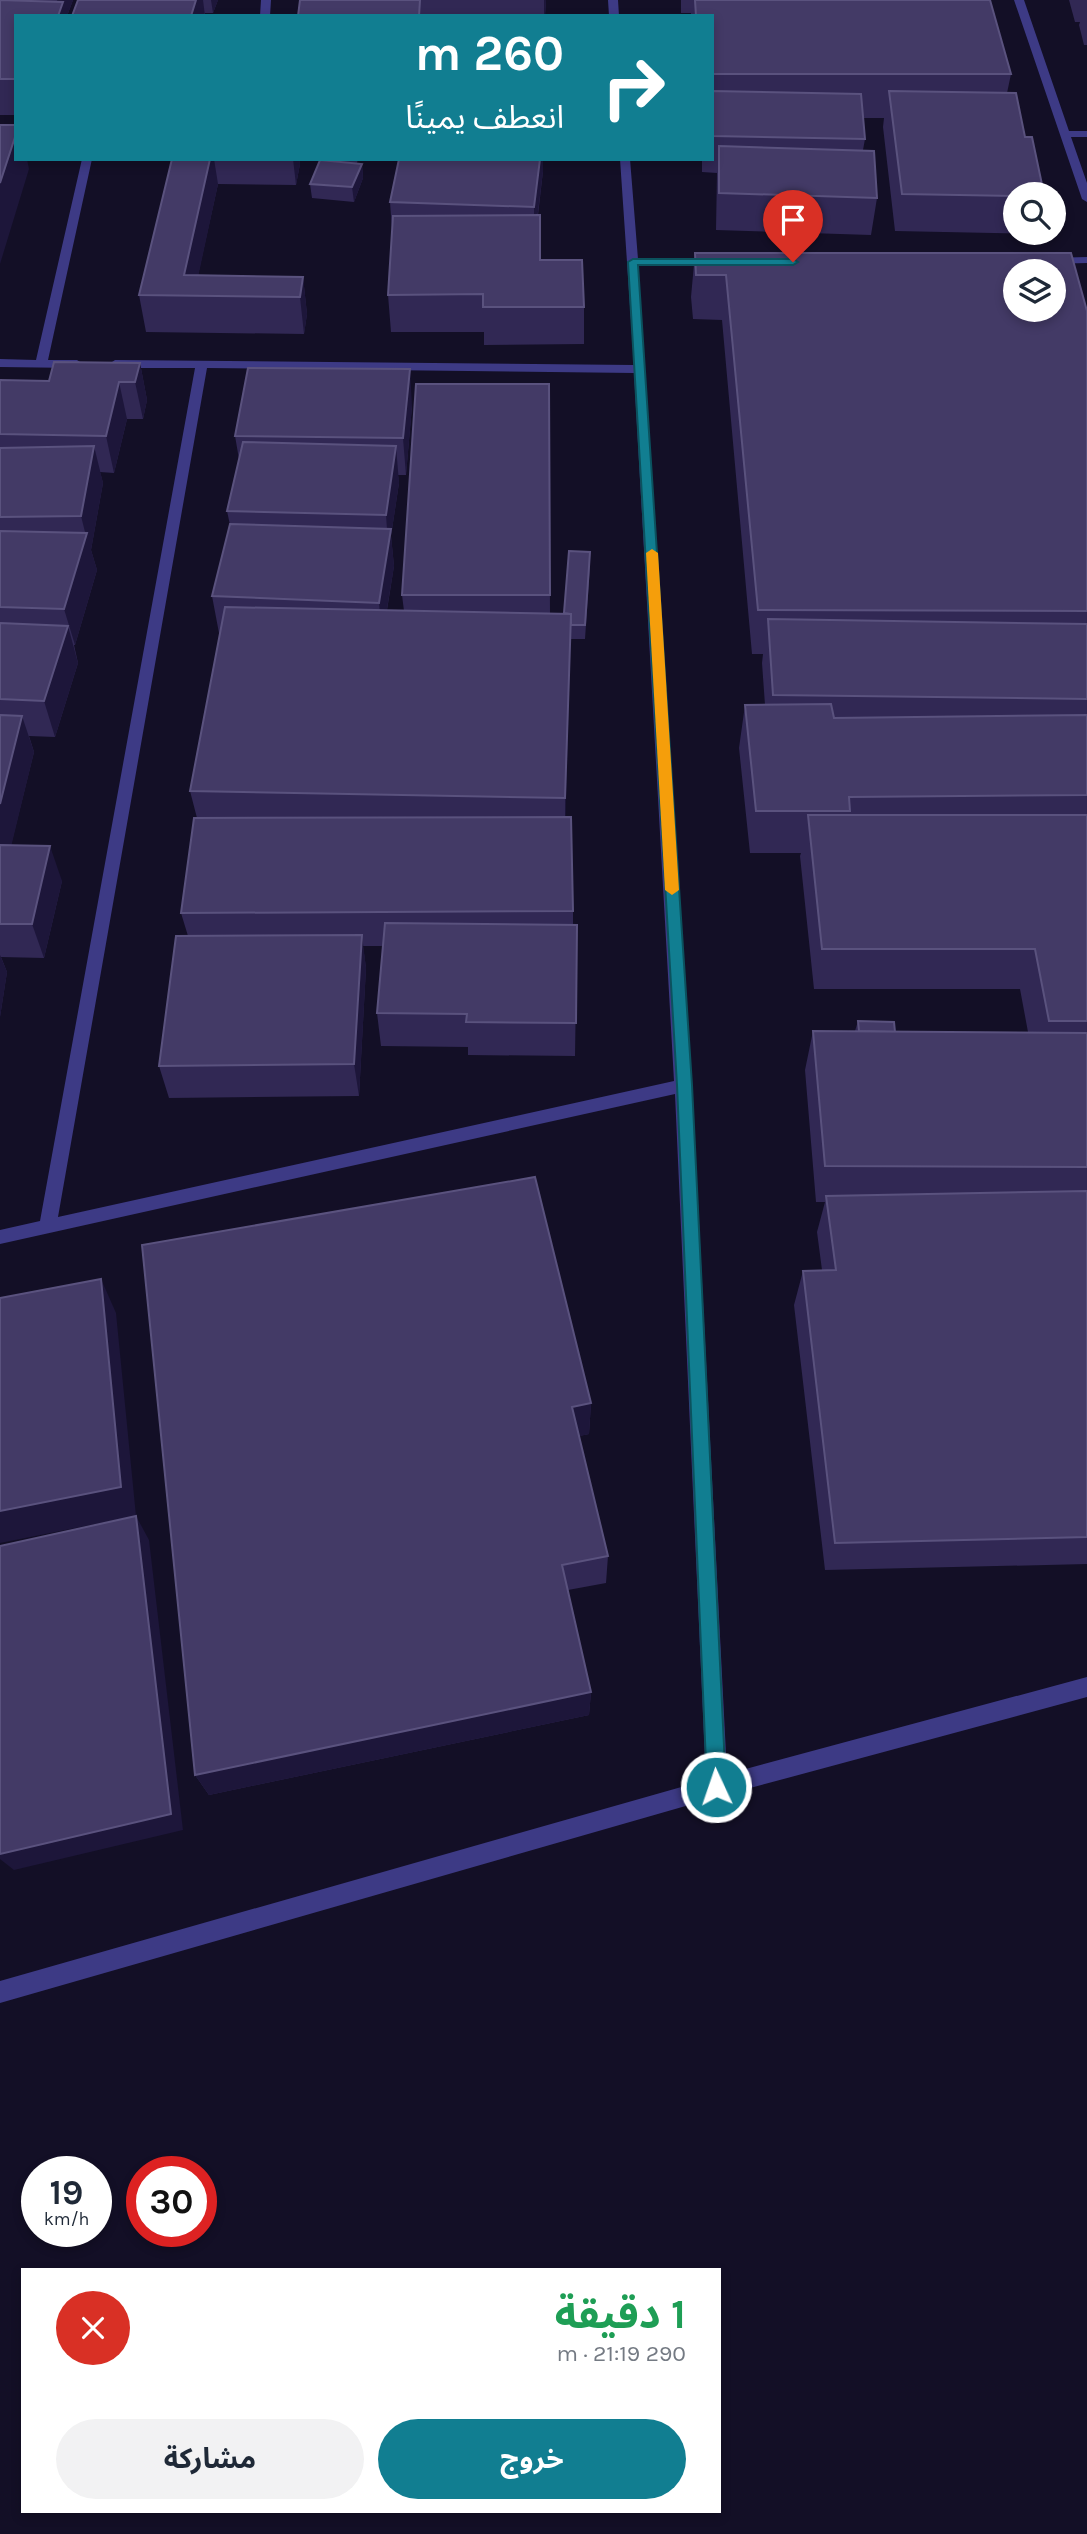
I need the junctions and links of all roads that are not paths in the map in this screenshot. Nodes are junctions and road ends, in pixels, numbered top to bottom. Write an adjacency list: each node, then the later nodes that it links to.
1 (1019, 0): 2 (street)
2 (1065, 134): 3 (street); 6 (street)
3 (1087, 134)
4 (87, 161): 12 (street)
5 (625, 161): 9 (street)
6 (1087, 199)
7 (1066, 260): 8 (street)
8 (1087, 260)
9 (633, 262): 10 (street); 16 (street)
10 (729, 262)
11 (0, 363): 12 (street)
12 (41, 364): 13 (street)
13 (94, 364)
14 (108, 364): 15 (street)
15 (202, 365): 16 (street); 18 (street)
16 (641, 369): 17 (street)
17 (684, 1085): 18 (street); 21 (street)
18 (48, 1226): 19 (street)
19 (0, 1237)
20 (1087, 1687): 21 (street)
21 (716, 1787): 22 (street)
22 (0, 1992)

